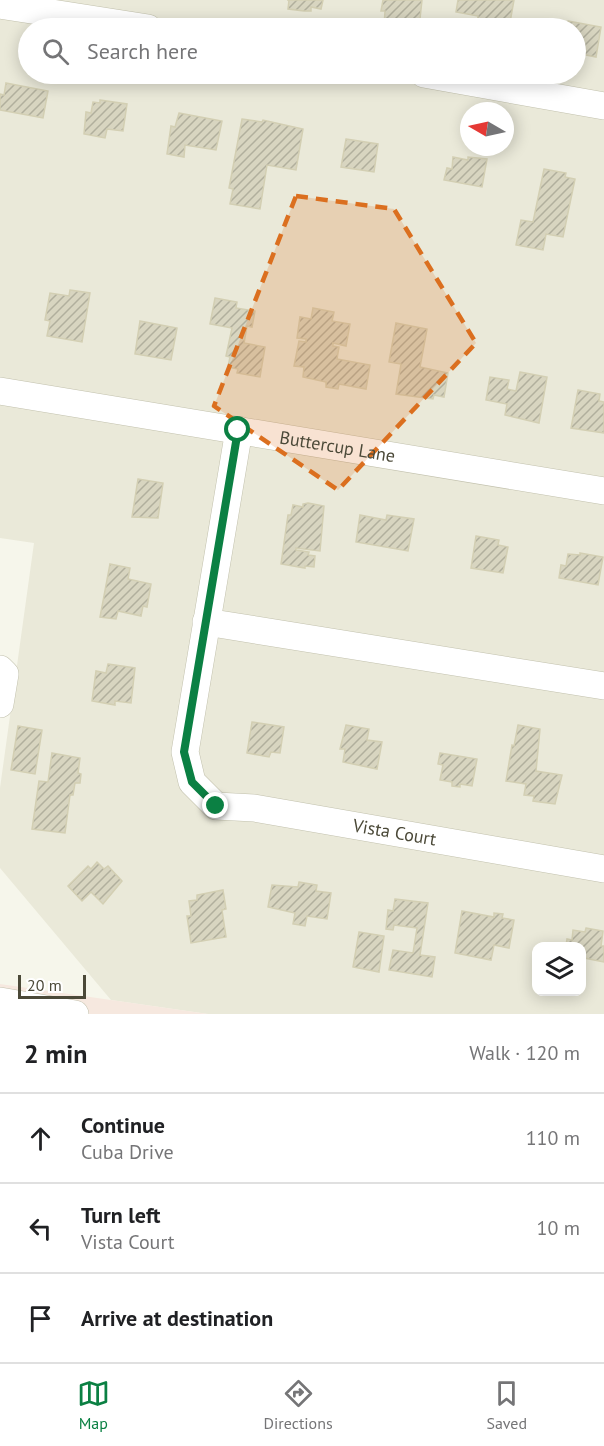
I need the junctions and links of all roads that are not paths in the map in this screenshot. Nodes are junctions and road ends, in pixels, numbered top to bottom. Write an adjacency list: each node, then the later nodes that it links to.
1 (0, 5): 2 (street)
2 (84, 18)
3 (480, 84): 4 (street)
4 (604, 106)
5 (0, 391): 6 (street, Buttercup Lane)
6 (238, 430): 7 (street, Buttercup Lane); 8 (street)
7 (604, 491)
8 (206, 622): 10 (street); 12 (street, Vista Court)
9 (0, 669): 11 (street)
10 (604, 686)
11 (0, 704)
12 (604, 868)
13 (0, 1001): 14 (street)
14 (31, 1010): 15 (street)
15 (75, 1014)

